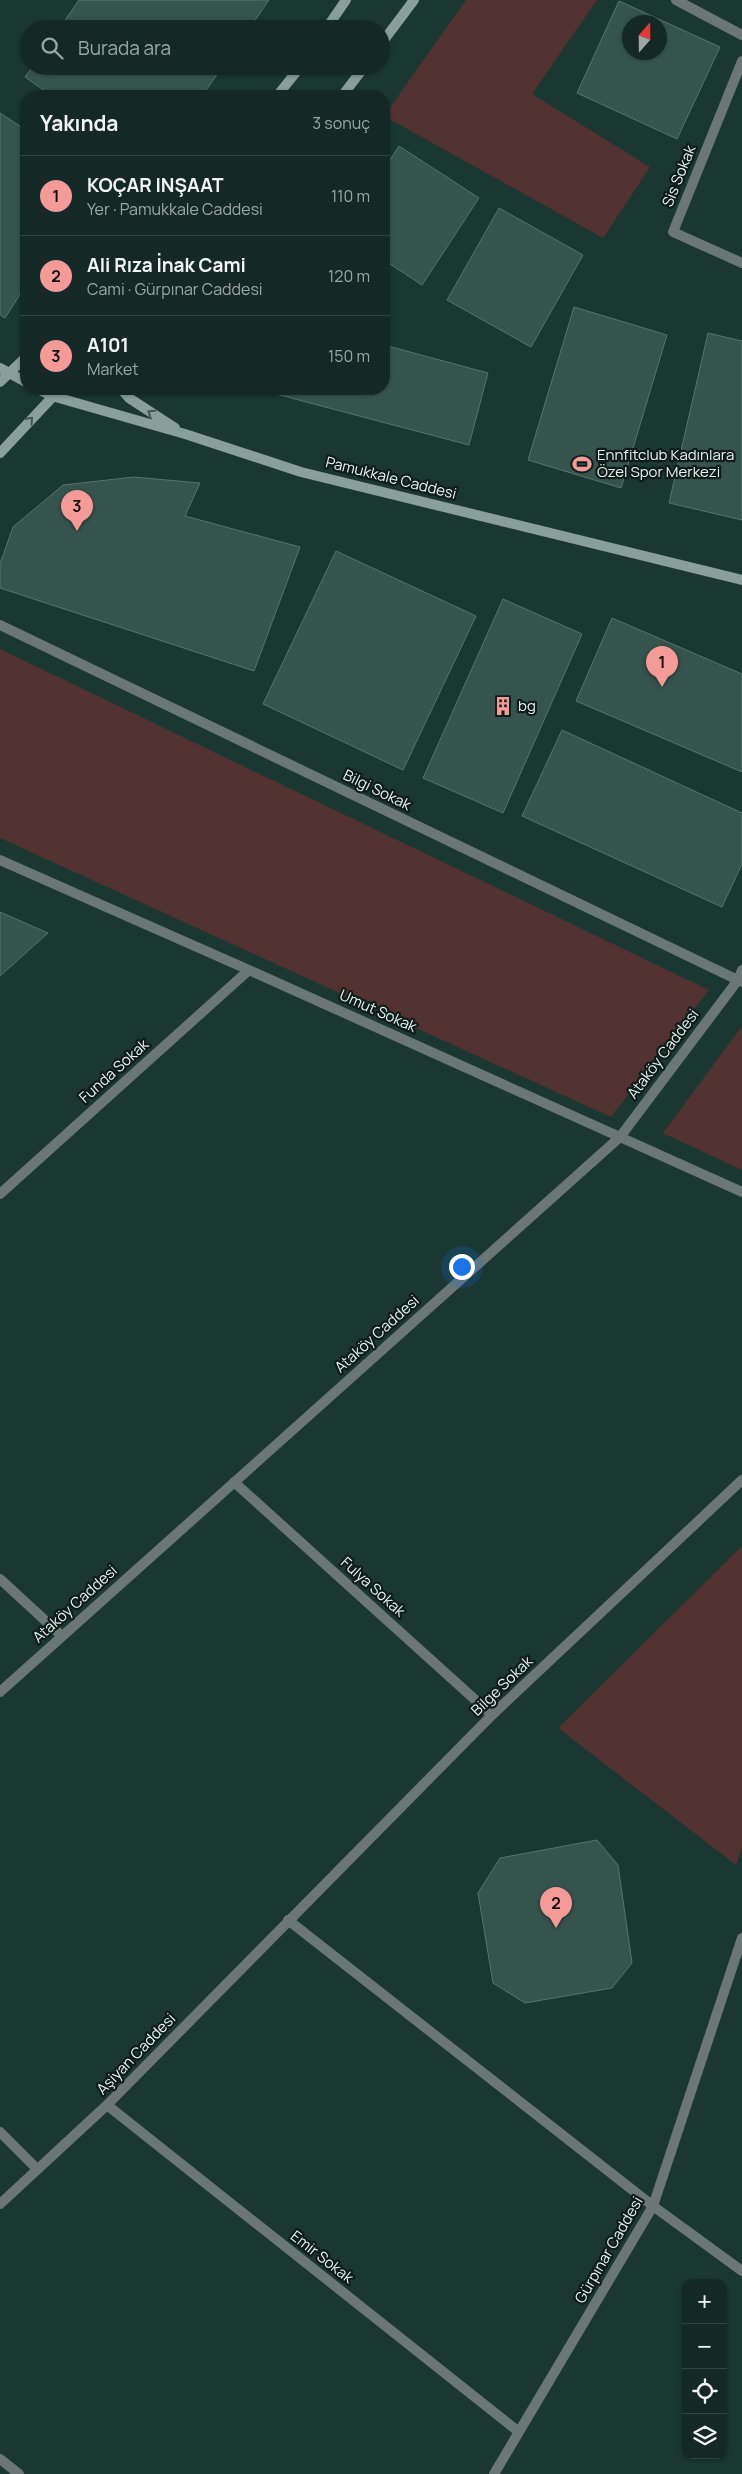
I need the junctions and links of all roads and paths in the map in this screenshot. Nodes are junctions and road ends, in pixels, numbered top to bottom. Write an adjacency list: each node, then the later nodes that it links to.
1 (346, 0): 4 (street)
2 (414, 0): 5 (street)
3 (676, 0): 6 (street)
4 (332, 20)
5 (390, 32)
6 (742, 35)
7 (742, 61): 12 (street, Sis Sokak)
8 (294, 75): 10 (street)
9 (357, 75): 11 (street)
10 (282, 90)
11 (346, 90)
12 (742, 263)
13 (20, 363): 15 (street)
14 (0, 368): 15 (street)
15 (10, 373): 16 (street); 17 (street)
16 (20, 379)
17 (0, 382)
18 (126, 395): 20 (street, one-way to 18)
19 (52, 396): 20 (street, Pamukkale Caddesi); 21 (street, one-way to 19)
20 (184, 434): 22 (street, Pamukkale Caddesi)
21 (0, 453)
22 (742, 580)
23 (0, 625): 26 (street, Bilgi Sokak)
24 (0, 860): 25 (street, Umut Sokak)
25 (249, 970): 27 (street, Umut Sokak); 29 (street, Funda Sokak)
26 (741, 978): 27 (street, Ataköy Caddesi)
27 (620, 1137): 28 (street, Umut Sokak); 31 (street, Ataköy Caddesi)
28 (742, 1192)
29 (0, 1194)
30 (742, 1480): 35 (street, Bilge Sokak)
31 (234, 1482): 33 (street, Ataköy Caddesi); 35 (street, Fulya Sokak)
32 (0, 1580): 33 (street)
33 (62, 1636): 34 (street, Ataköy Caddesi)
34 (0, 1692)
35 (492, 1715): 36 (street, Bilge Sokak)
36 (288, 1920): 38 (street, Aşiyan Caddesi); 42 (street)
37 (742, 1938): 42 (street, Gürpınar Caddesi)
38 (108, 2106): 40 (street, Aşiyan Caddesi); 44 (street, Emir Sokak)
39 (0, 2132): 40 (street)
40 (37, 2169): 41 (street, Aşiyan Caddesi)
41 (0, 2204)
42 (653, 2206): 43 (street); 44 (street, Gürpınar Caddesi)
43 (742, 2271)
44 (519, 2432): 47 (street, Gürpınar Caddesi)
45 (0, 2459): 46 (street)
46 (19, 2474)
47 (494, 2474)

